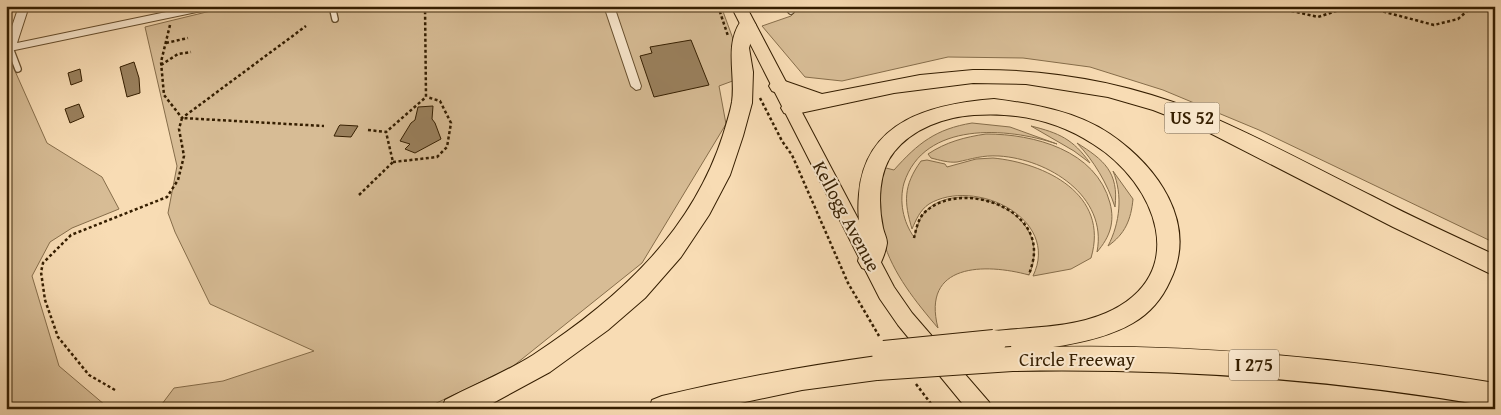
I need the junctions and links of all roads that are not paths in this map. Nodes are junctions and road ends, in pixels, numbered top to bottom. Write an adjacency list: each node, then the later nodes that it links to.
1 (24, 6): 8 (street)
2 (211, 6): 5 (street)
3 (332, 6): 7 (lane)
4 (609, 6): 10 (street)
5 (177, 14): 8 (street)
6 (743, 16): 11 (main road, Kellogg Avenue); 18 (highway)
7 (335, 19)
8 (8, 49): 9 (lane)
9 (18, 69)
10 (636, 86)
11 (779, 86): 12 (highway); 13 (main road, Kellogg Avenue)
12 (824, 101): 13 (highway, US 52); 15 (highway, US 52)
13 (791, 108): 14 (main road, Kellogg Avenue)
14 (870, 261): 16 (highway); 20 (main road, Kellogg Avenue)
15 (1495, 266)
16 (1003, 350): 17 (highway, Circle Freeway / I 275); 19 (highway, Circle Freeway / I 275, bridge)
17 (1495, 395)
18 (455, 409)
19 (662, 409)
20 (981, 409)

